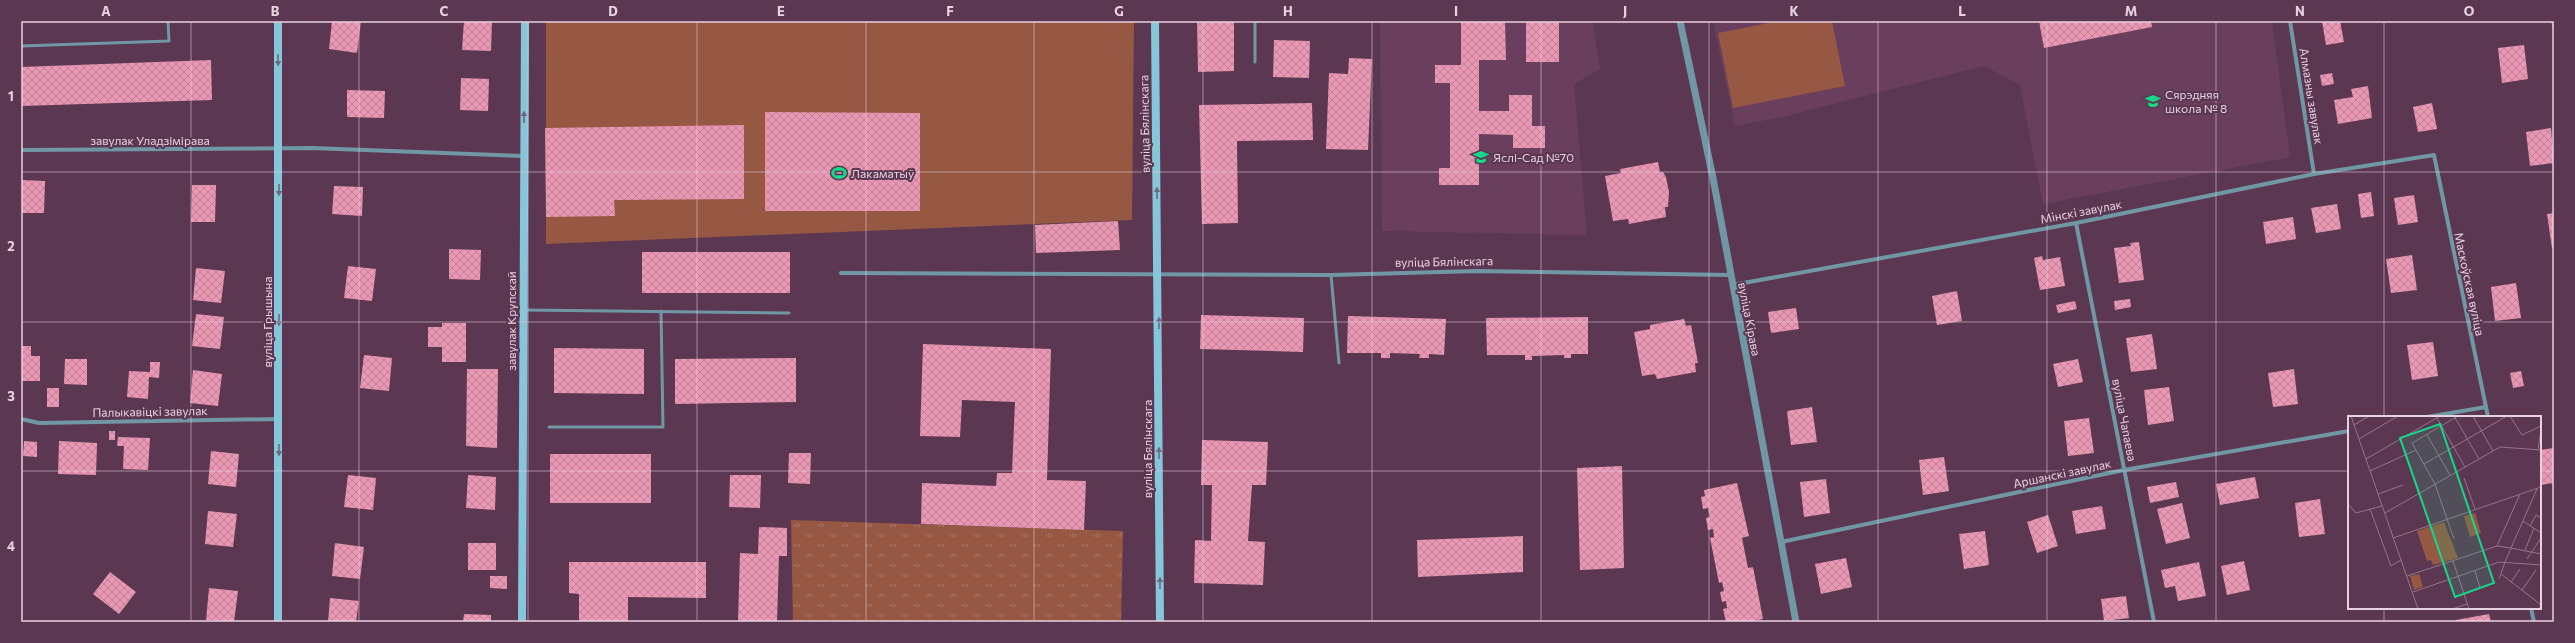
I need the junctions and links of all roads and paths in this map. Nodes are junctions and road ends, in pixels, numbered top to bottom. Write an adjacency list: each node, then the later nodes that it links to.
1 (168, 21): 10 (lane)
2 (278, 21): 12 (main road, вуліца Грышына, one-way to 12)
3 (525, 21): 15 (main road, завулак Крупскай, one-way to 3)
4 (1155, 21): 19 (main road, вуліца Бялінскага, one-way to 4)
5 (1255, 21): 11 (lane)
6 (1680, 21): 21 (street, вуліца Кірава)
7 (2290, 21): 16 (street, Алмазны завулак)
8 (2553, 21): 9 (street)
9 (2554, 25)
10 (21, 46)
11 (1255, 62)
12 (279, 149): 13 (street, завулак Уладзімірава); 15 (street, завулак Уладзімірава); 31 (main road, вуліца Грышына, one-way to 31)
13 (21, 150)
14 (2434, 155): 16 (street, Мінскі завулак); 27 (street, Маскоўская вуліца)
15 (523, 156): 23 (main road, завулак Крупскай)
16 (2314, 174): 17 (street, Мінскі завулак)
17 (2076, 223): 22 (street, Мінскі завулак); 34 (street, вуліца Чапаева)
18 (841, 273): 19 (street, вуліца Бялінскага)
19 (1158, 275): 20 (street, вуліца Бялінскага); 39 (main road, вуліца Бялінскага, one-way to 19)
20 (1332, 275): 21 (street, вуліца Бялінскага); 26 (lane)
21 (1730, 275): 22 (street, вуліца Кірава)
22 (1732, 285): 35 (street, вуліца Кірава)
23 (523, 310): 24 (lane); 38 (main road, завулак Крупскай)
24 (661, 311): 25 (lane); 32 (lane)
25 (789, 312)
26 (1339, 363)
27 (2486, 407): 28 (street); 29 (street, Маскоўская вуліца)
28 (2433, 416)
29 (2488, 416)
30 (21, 419): 31 (street, Палыкавіцкі завулак)
31 (279, 419): 37 (main road, вуліца Грышына, one-way to 37)
32 (550, 427)
33 (2348, 431): 34 (street, Аршанскі завулак)
34 (2124, 470): 35 (street, Аршанскі завулак); 41 (street, вуліца Чапаева)
35 (1781, 542): 40 (street, вуліца Кірава)
36 (2531, 609): 42 (street)
37 (278, 622)
38 (522, 622)
39 (1160, 622)
40 (1796, 622)
41 (2154, 622)
42 (2534, 622)

